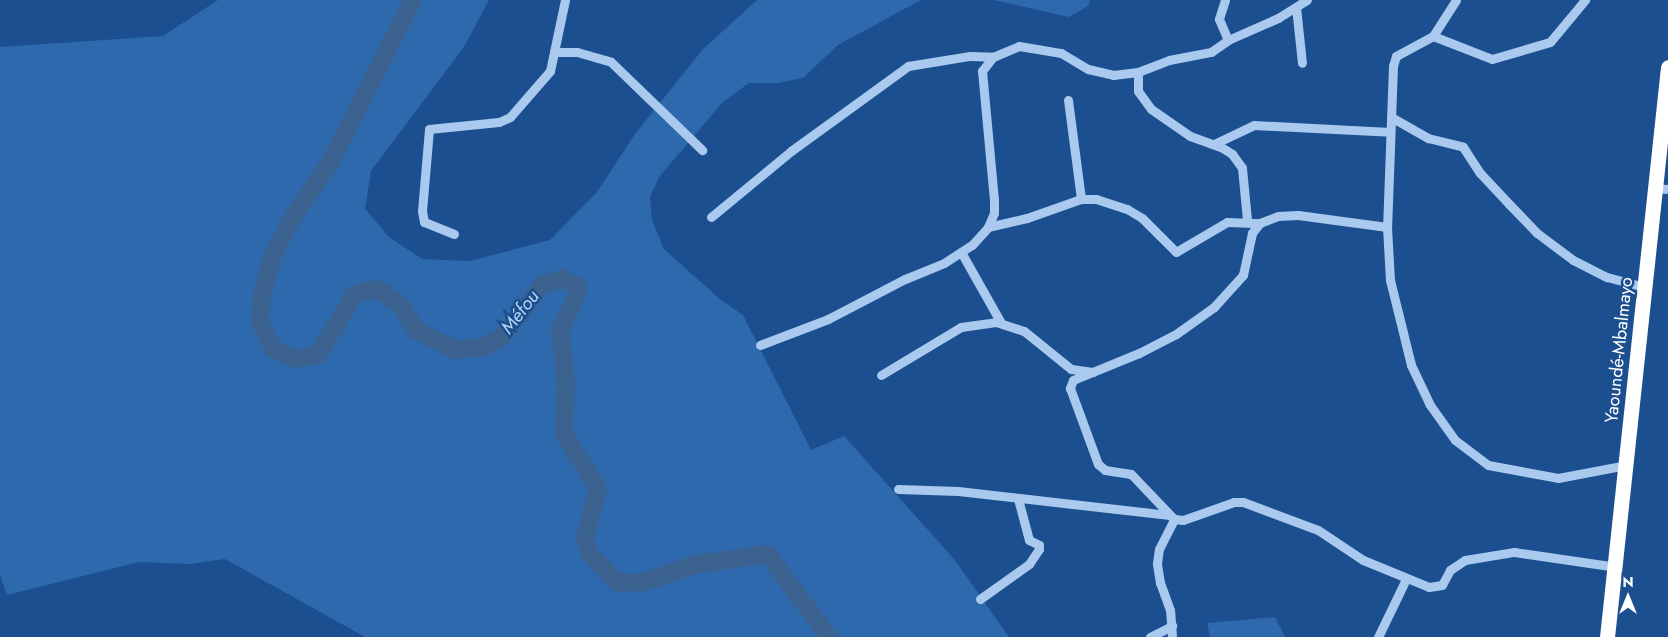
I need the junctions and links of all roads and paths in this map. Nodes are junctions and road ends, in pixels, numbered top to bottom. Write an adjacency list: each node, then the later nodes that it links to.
1 (565, 0): 9 (street)
2 (1225, 0): 8 (street)
3 (1307, 0): 6 (street)
4 (1585, 0): 7 (street)
5 (1454, 1): 7 (street)
6 (1296, 7): 8 (street); 11 (street)
7 (1434, 36): 15 (street)
8 (1228, 40): 13 (street)
9 (554, 52): 18 (street); 26 (street)
10 (993, 57): 13 (street); 21 (street); 24 (street)
11 (1302, 63)
12 (1668, 67): 19 (highway, Yaoundé-Mbalmayo)
13 (1138, 72): 17 (street)
14 (1068, 100): 20 (street)
15 (1390, 117): 16 (street); 28 (street)
16 (1390, 132): 17 (street); 25 (street)
17 (1214, 144): 22 (street)
18 (702, 150)
19 (1661, 188): 28 (highway, Yaoundé-Mbalmayo)
20 (1081, 199): 22 (street); 24 (street)
21 (711, 217)
22 (1247, 220): 23 (street)
23 (1260, 223): 25 (street); 31 (street)
24 (988, 227): 27 (street)
25 (1387, 227): 33 (street)
26 (454, 234)
27 (961, 252): 29 (street); 30 (street)
28 (1644, 288): 33 (highway, Yaoundé-Mbalmayo)
29 (1001, 322): 31 (street); 32 (street)
30 (760, 345)
31 (1093, 372): 36 (street)
32 (881, 375)
33 (1626, 465): 37 (highway, Yaoundé-Mbalmayo)
34 (898, 489): 35 (street)
35 (1018, 499): 36 (street); 39 (street)
36 (1171, 517): 38 (street); 40 (street)
37 (1617, 567): 38 (street); 43 (highway, Yaoundé-Mbalmayo)
38 (1406, 579): 42 (street)
39 (980, 598)
40 (1173, 633): 41 (street)
41 (1150, 637)
42 (1378, 637)
43 (1607, 637)

